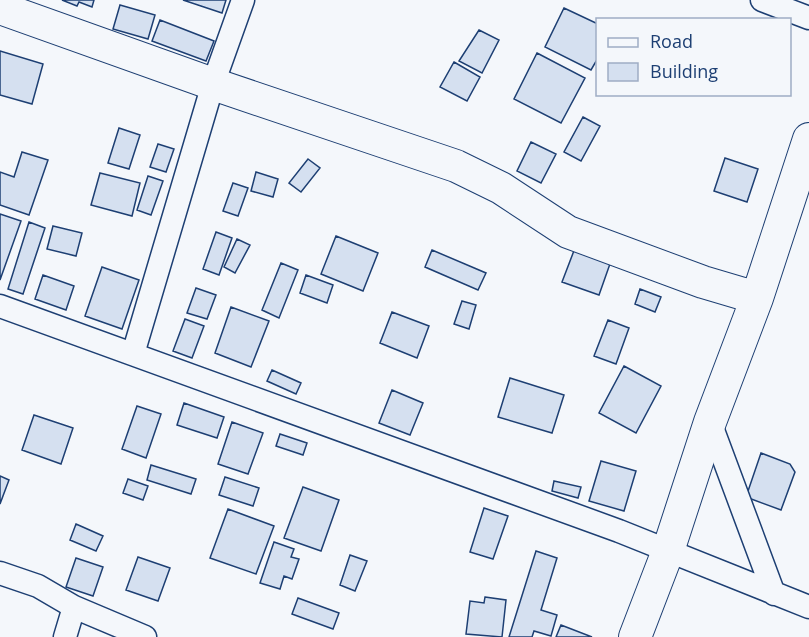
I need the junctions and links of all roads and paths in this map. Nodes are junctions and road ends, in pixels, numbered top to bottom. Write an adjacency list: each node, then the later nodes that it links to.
1 (243, 0): 5 (street)
2 (762, 0): 4 (street)
3 (0, 8): 5 (street)
4 (809, 18)
5 (213, 84): 7 (street); 9 (street)
6 (809, 138): 7 (street)
7 (757, 298): 10 (street)
8 (0, 306): 9 (street)
9 (133, 354): 11 (street)
10 (710, 422): 11 (street); 13 (street)
11 (668, 551): 13 (street); 18 (street)
12 (0, 573): 14 (street)
13 (774, 594): 15 (street)
14 (74, 607): 16 (street); 17 (street)
15 (809, 607)
16 (65, 637)
17 (145, 637)
18 (635, 637)

